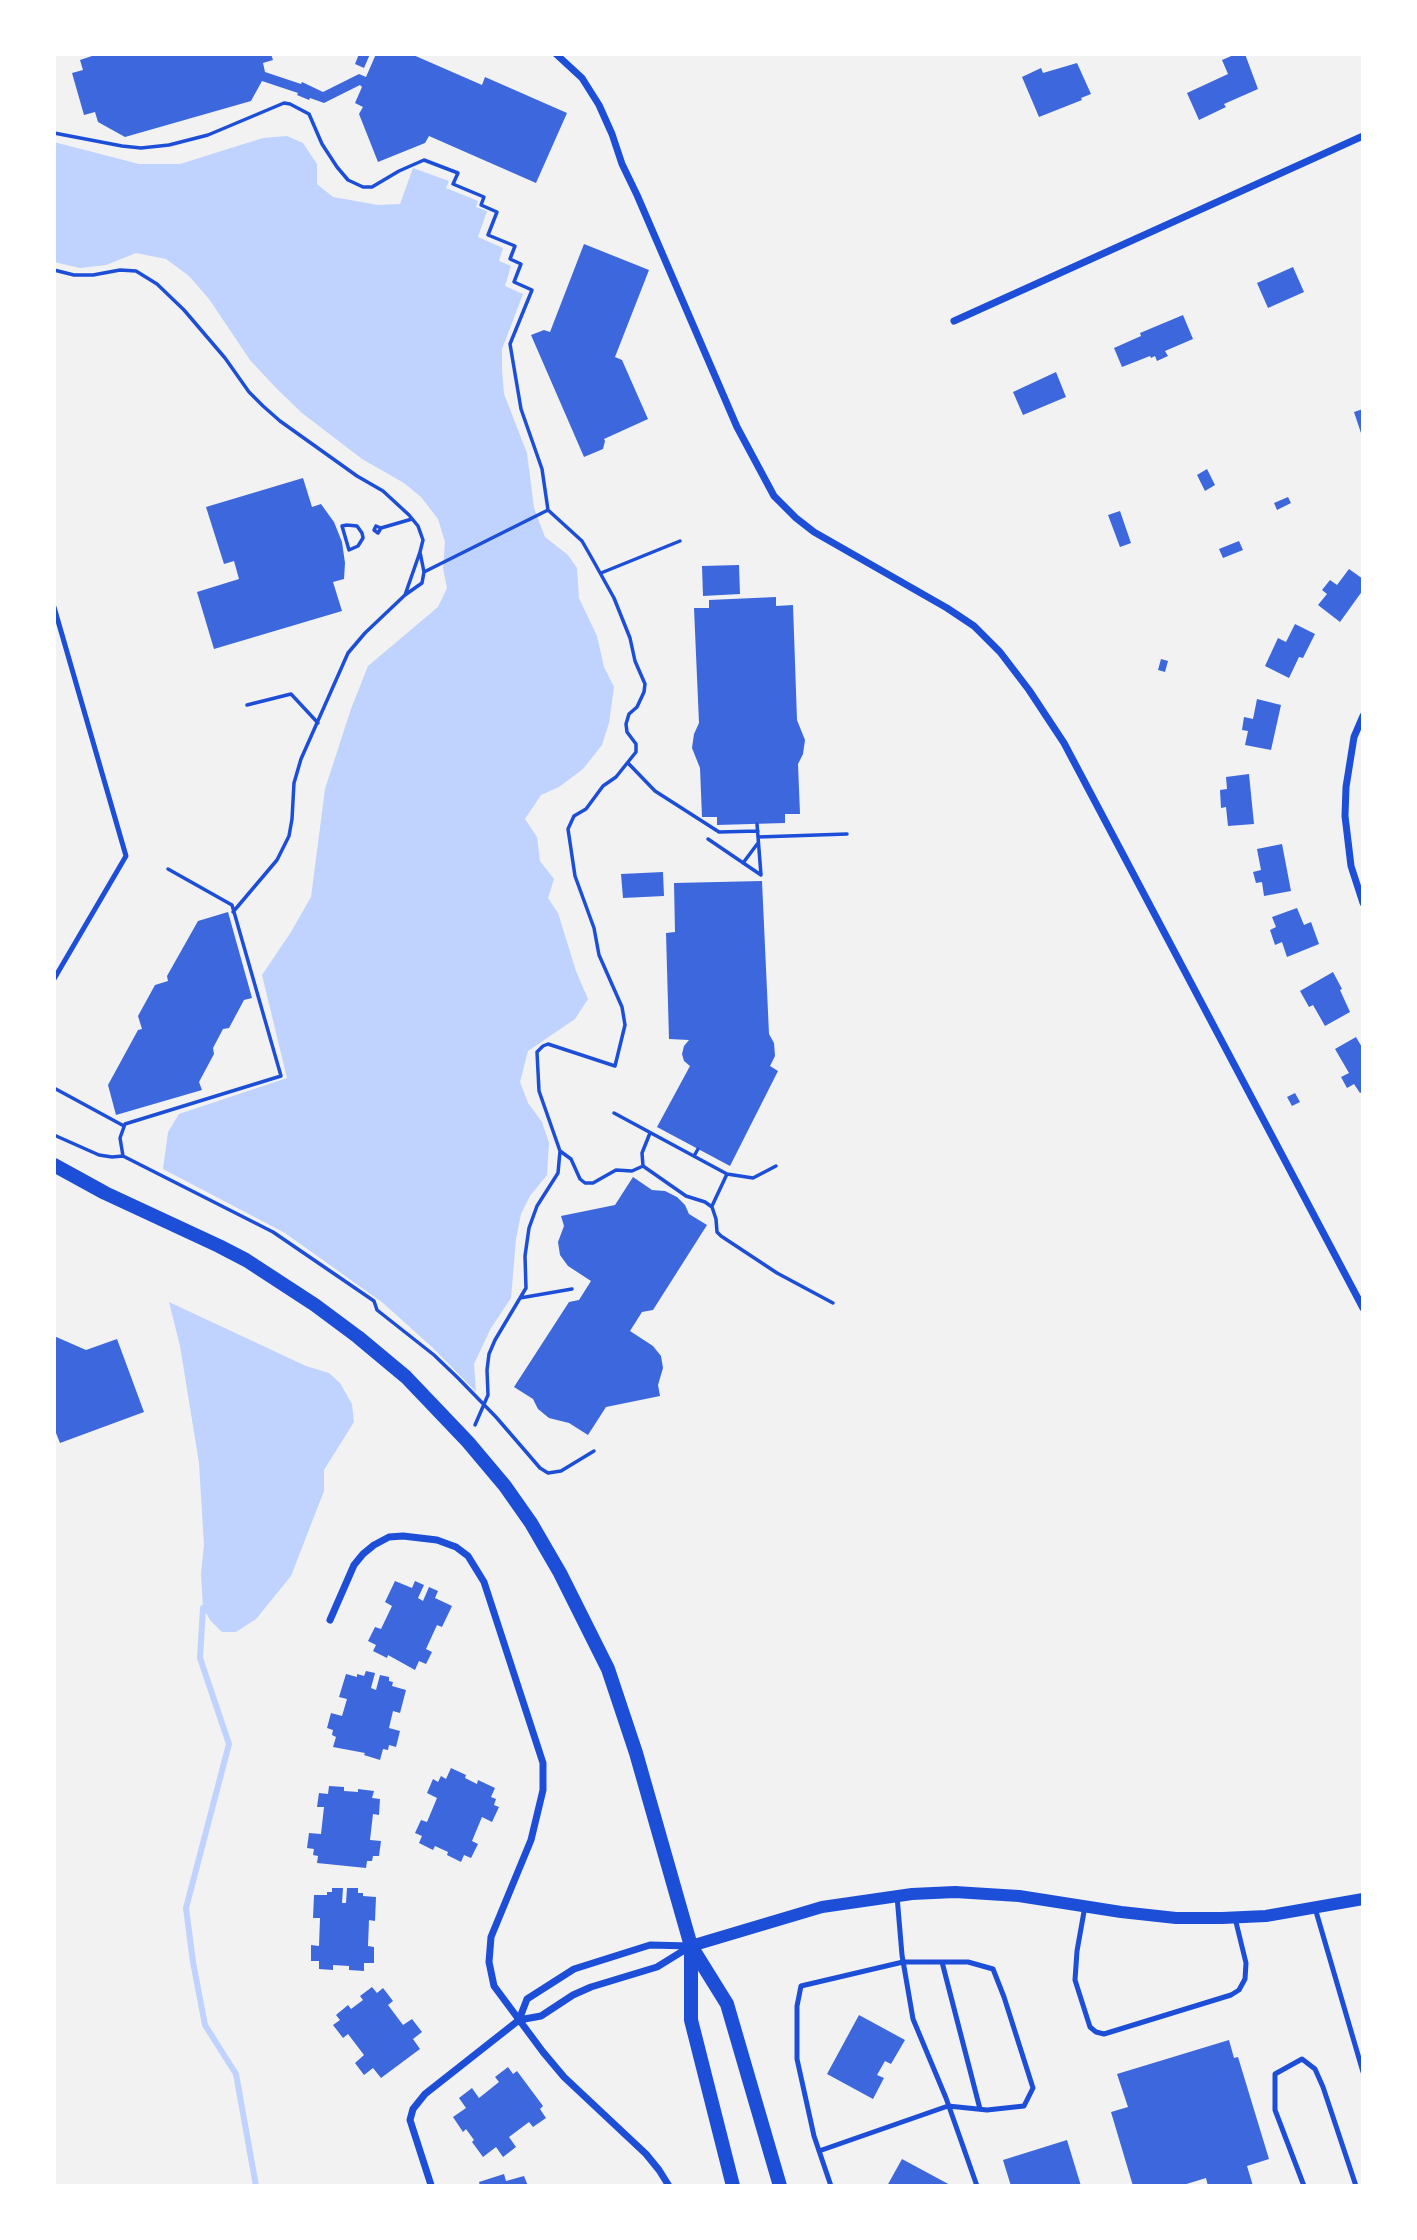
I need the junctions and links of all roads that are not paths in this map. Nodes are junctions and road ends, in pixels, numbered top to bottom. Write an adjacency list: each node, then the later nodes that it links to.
1 (556, 54): 9 (street)
2 (1363, 136): 3 (street)
3 (954, 321)
4 (54, 607): 7 (lane)
5 (1363, 716): 6 (street)
6 (1363, 903)
7 (54, 979)
8 (54, 1165): 16 (main road)
9 (1363, 1308)
10 (330, 1620): 19 (street)
11 (897, 1896): 13 (street); 16 (street); 17 (lane)
12 (1363, 1899): 14 (street)
13 (1085, 1906): 15 (street); 15 (lane)
14 (1315, 1908): 15 (street); 20 (lane)
15 (1235, 1918)
16 (691, 1946): 19 (street); 19 (street); 26 (main road); 27 (main road)
17 (903, 1962): 18 (lane); 21 (lane); 23 (lane)
18 (942, 1962): 22 (lane); 22 (lane)
19 (519, 2020): 24 (street); 25 (street)
20 (1363, 2072)
21 (948, 2106): 22 (lane); 23 (lane); 29 (lane)
22 (980, 2109)
23 (819, 2151): 28 (lane)
24 (431, 2185)
25 (669, 2186)
26 (733, 2186)
27 (780, 2186)
28 (831, 2186)
29 (977, 2186)
30 (1304, 2186): 31 (lane)
31 (1356, 2186)

